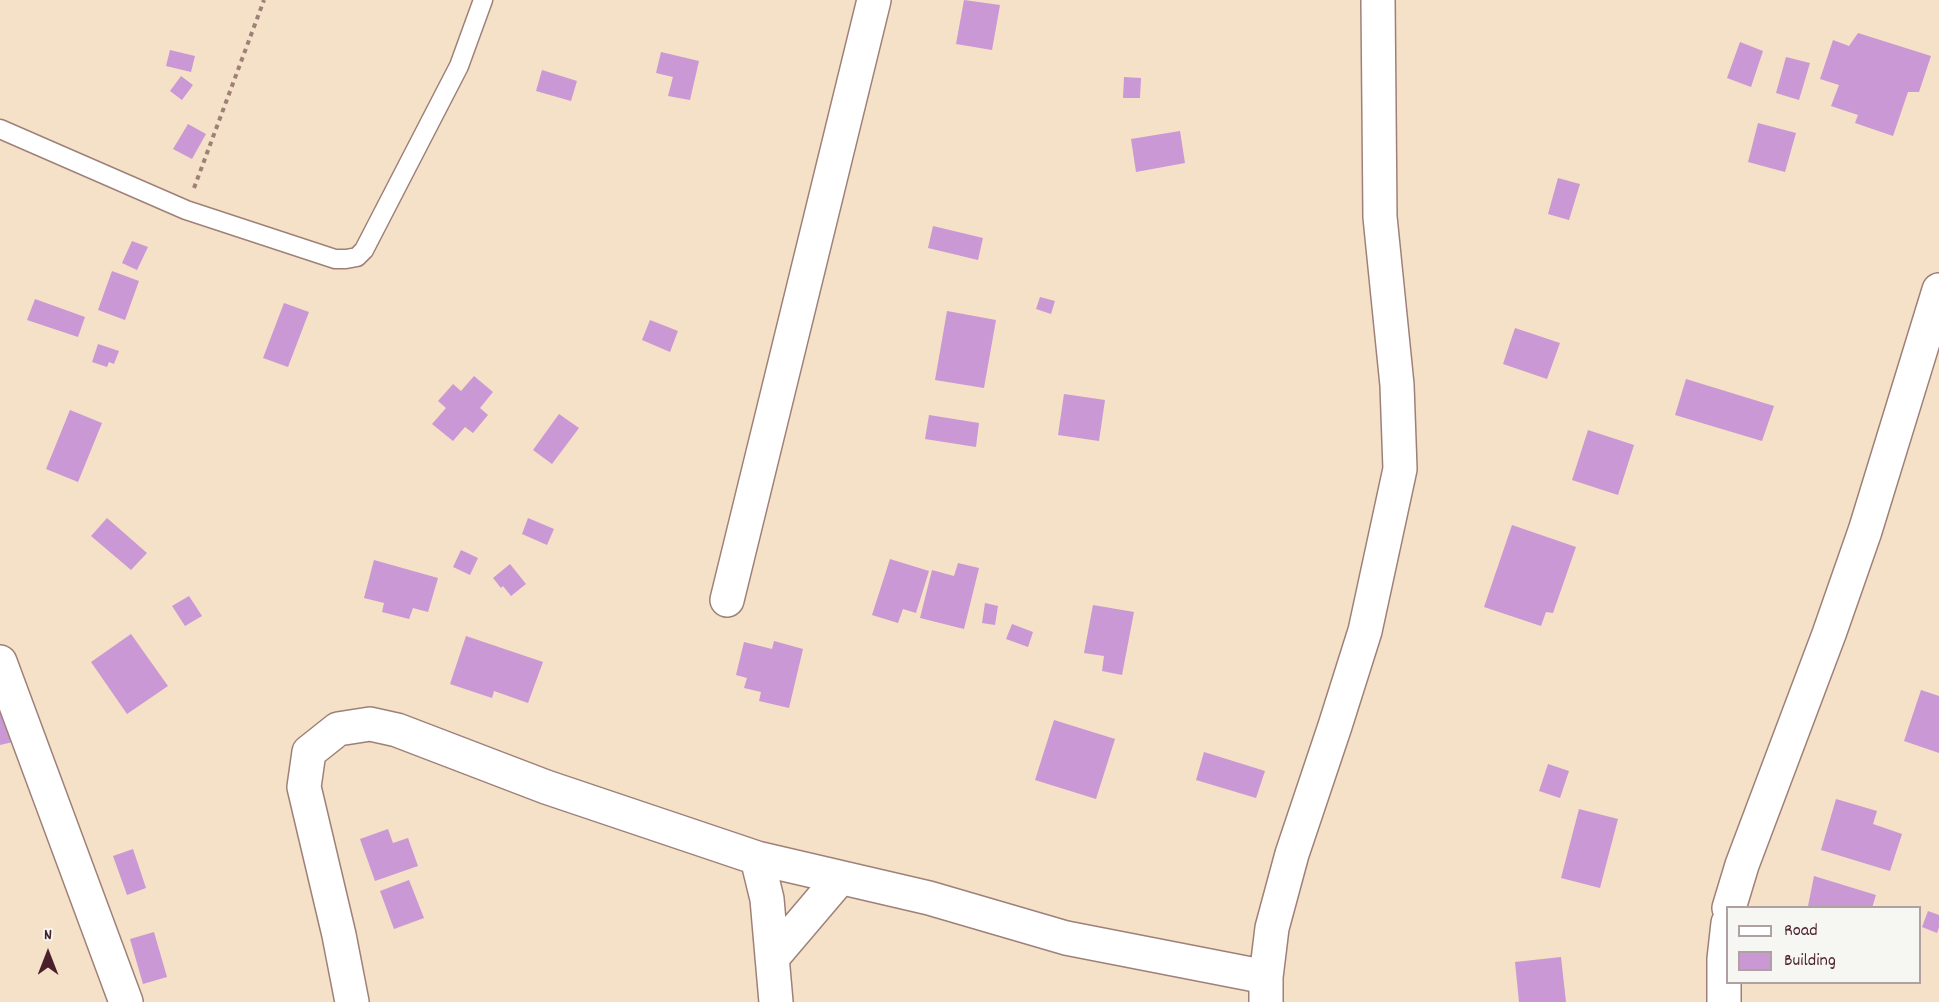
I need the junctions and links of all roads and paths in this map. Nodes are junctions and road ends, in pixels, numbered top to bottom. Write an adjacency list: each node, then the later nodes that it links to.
1 (264, 0): 6 (path)
2 (483, 0): 6 (lane)
3 (874, 0): 8 (street)
4 (1378, 0): 15 (street)
5 (0, 129): 6 (lane)
6 (186, 210)
7 (1939, 290): 12 (street)
8 (728, 600)
9 (0, 662): 16 (street)
10 (758, 858): 11 (street); 14 (street); 17 (street)
11 (840, 878): 14 (street); 15 (street)
12 (1730, 906)
13 (1726, 941): 19 (street)
14 (772, 958): 18 (street)
15 (1266, 989)
16 (126, 1002)
17 (352, 1002)
18 (776, 1002)
19 (1724, 1002)

